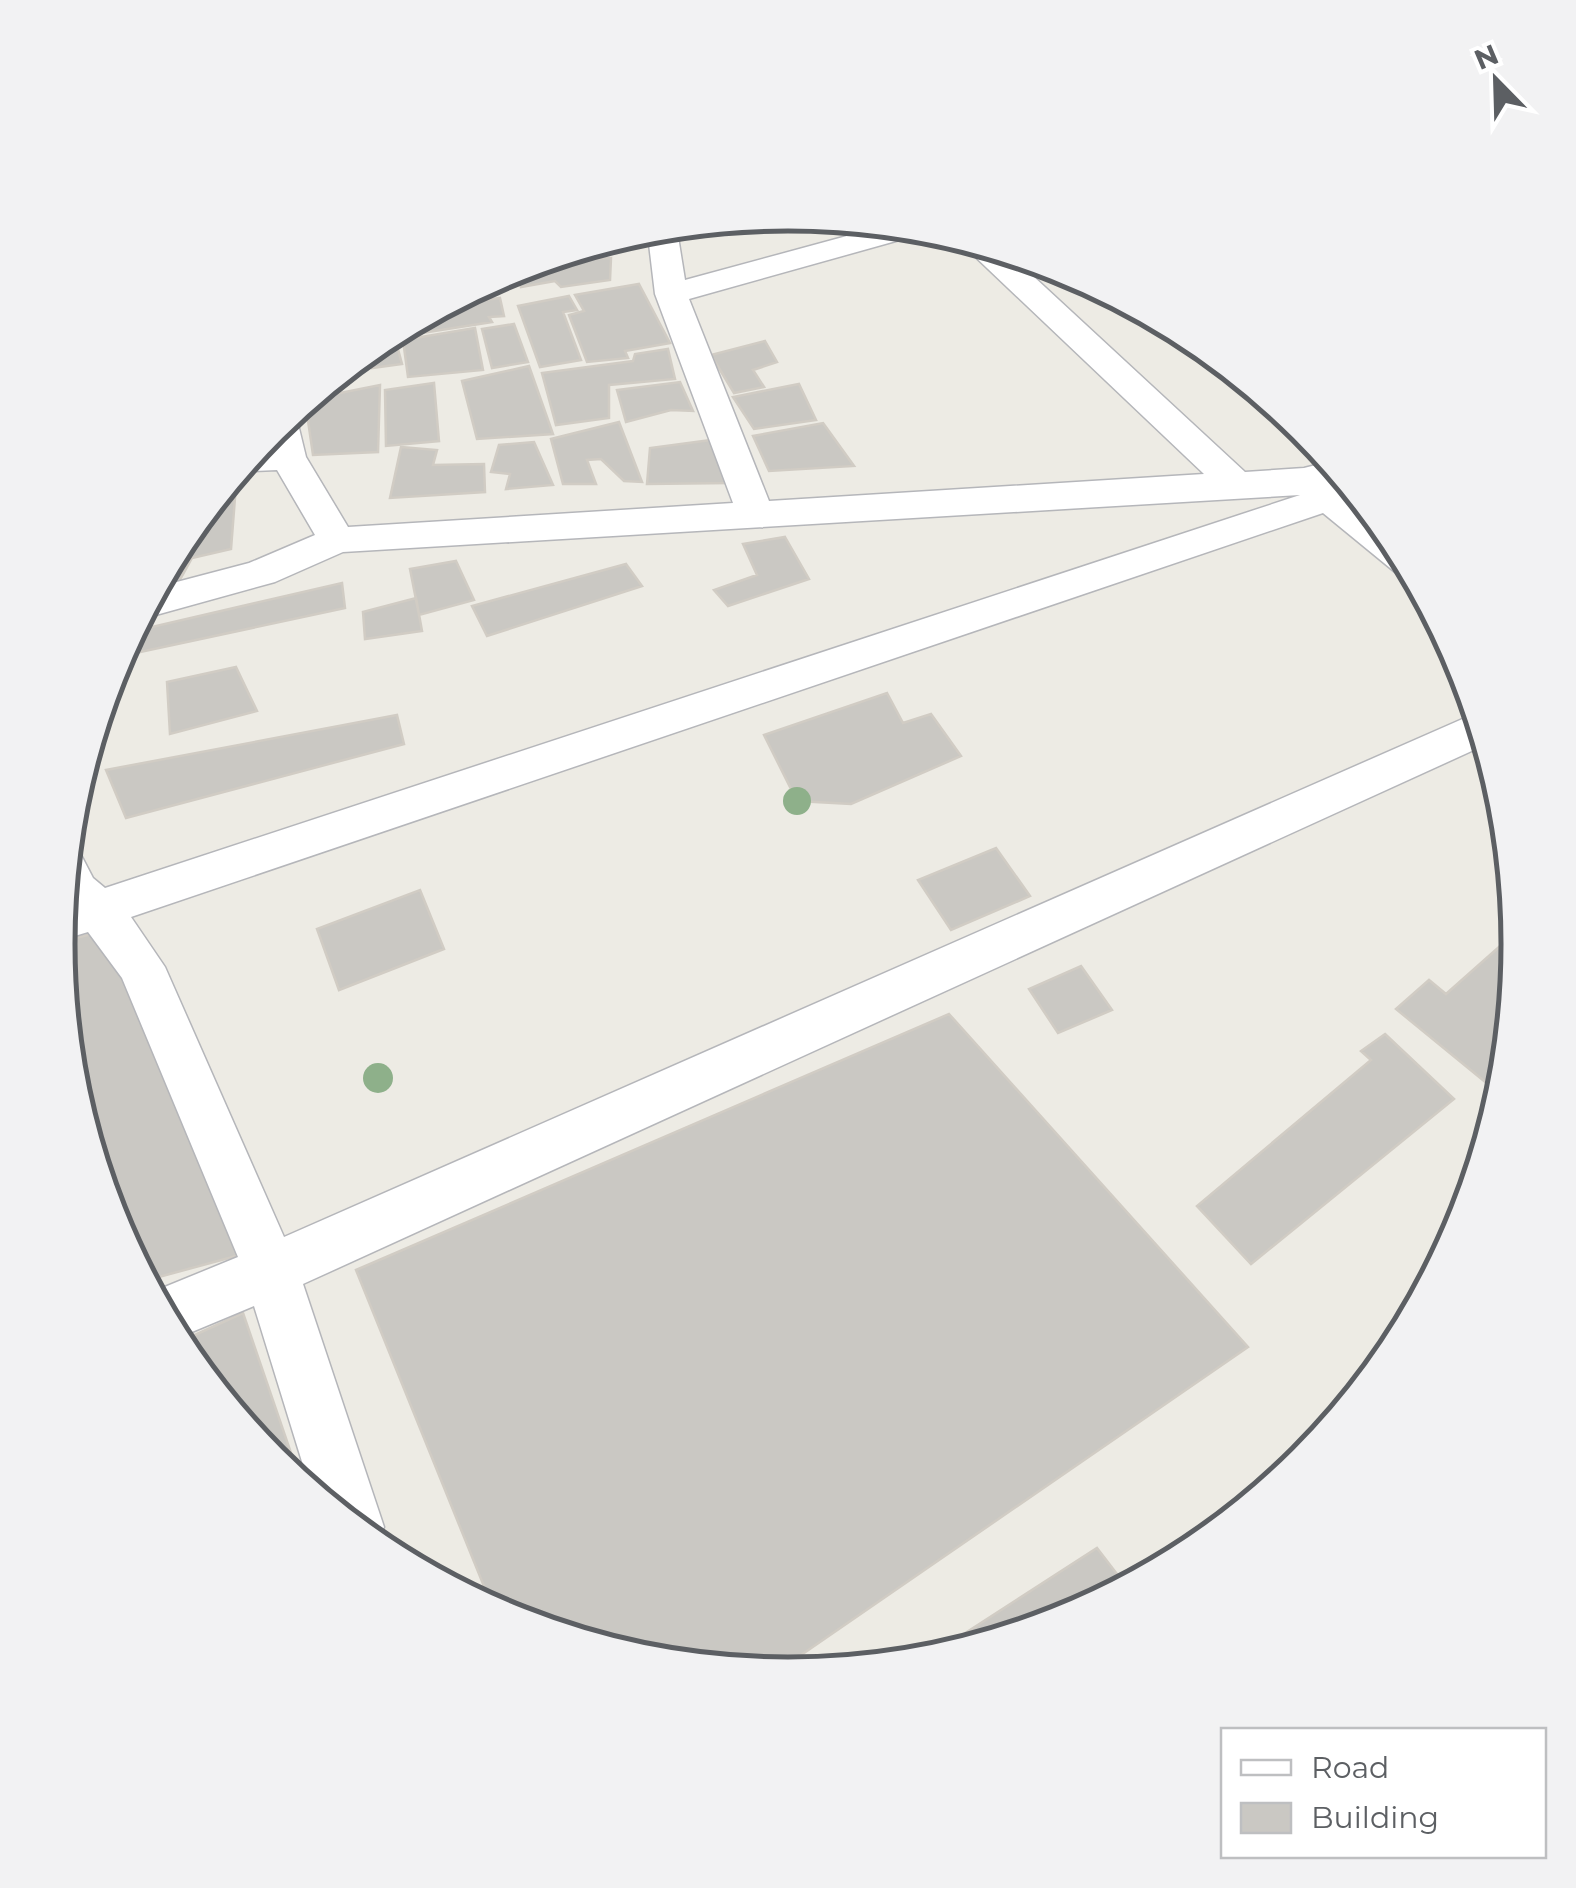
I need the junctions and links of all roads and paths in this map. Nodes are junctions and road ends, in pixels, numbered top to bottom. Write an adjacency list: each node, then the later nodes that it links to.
1 (877, 237): 4 (street)
2 (664, 242): 4 (street)
3 (1002, 264): 9 (street)
4 (671, 294): 11 (street)
5 (284, 440): 6 (street)
6 (288, 457): 7 (street); 12 (street)
7 (266, 459)
8 (1325, 483): 9 (street); 10 (street); 15 (street)
9 (1236, 484): 11 (street)
10 (1355, 512)
11 (756, 514): 12 (street)
12 (337, 540): 13 (street)
13 (165, 599)
14 (1469, 734): 16 (street)
15 (79, 917): 16 (street)
16 (272, 1271): 17 (street); 18 (street)
17 (177, 1310)
18 (344, 1502)

